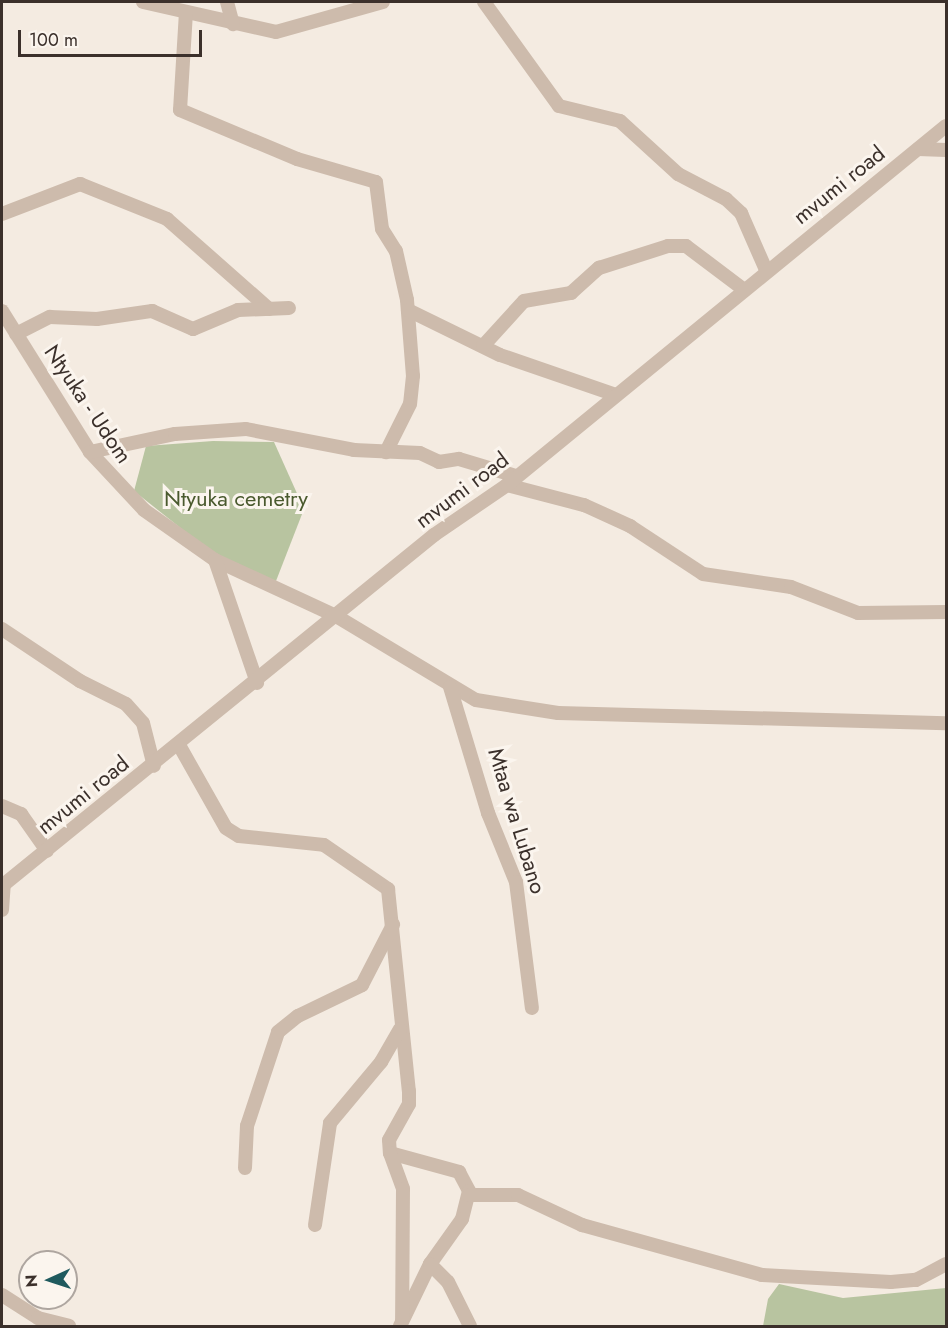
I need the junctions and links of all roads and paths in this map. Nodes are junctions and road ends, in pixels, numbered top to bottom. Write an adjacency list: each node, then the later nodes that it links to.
1 (143, 2): 5 (street)
2 (227, 2): 6 (street)
3 (384, 2): 6 (street)
4 (484, 2): 11 (street)
5 (186, 12): 6 (street); 15 (street)
6 (233, 24)
7 (946, 126): 8 (street, mvumi road)
8 (918, 149): 9 (street); 11 (street, mvumi road)
9 (946, 150)
10 (2, 214): 14 (street)
11 (766, 270): 12 (street, mvumi road)
12 (743, 289): 18 (street); 19 (street, mvumi road)
13 (289, 308): 14 (street)
14 (269, 309): 17 (street)
15 (408, 310): 18 (street); 21 (street)
16 (2, 311): 17 (street, Ntyuka - Udom)
17 (16, 334): 20 (street, Ntyuka - Udom)
18 (483, 346): 19 (street)
19 (616, 395): 22 (street, mvumi road)
20 (90, 452): 21 (street); 23 (street, Ntyuka - Udom)
21 (386, 452): 22 (street)
22 (511, 481): 24 (street); 25 (street, mvumi road)
23 (215, 560): 25 (street, Ntyuka - Udom); 27 (street)
24 (946, 612)
25 (336, 616): 27 (street, mvumi road); 28 (street, Ntyuka - Udom)
26 (2, 629): 31 (street)
27 (257, 683): 30 (street, mvumi road)
28 (450, 687): 29 (street, Ntyuka - Udom); 37 (street, Mtaa wa Lubano)
29 (946, 723)
30 (179, 745): 31 (street, mvumi road); 36 (street)
31 (154, 766): 33 (street, mvumi road)
32 (2, 806): 33 (street)
33 (47, 851): 34 (street, mvumi road)
34 (3, 885): 35 (street)
35 (2, 910)
36 (393, 926): 38 (street); 40 (street)
37 (532, 1008)
38 (400, 1029): 39 (street); 42 (street)
39 (390, 1153): 41 (street); 47 (street)
40 (245, 1168)
41 (469, 1195): 43 (street); 44 (street)
42 (315, 1225)
43 (430, 1264): 47 (street); 49 (street)
44 (946, 1264)
45 (2, 1295): 46 (street)
46 (40, 1322): 48 (street)
47 (401, 1325)
48 (69, 1326)
49 (470, 1326)

